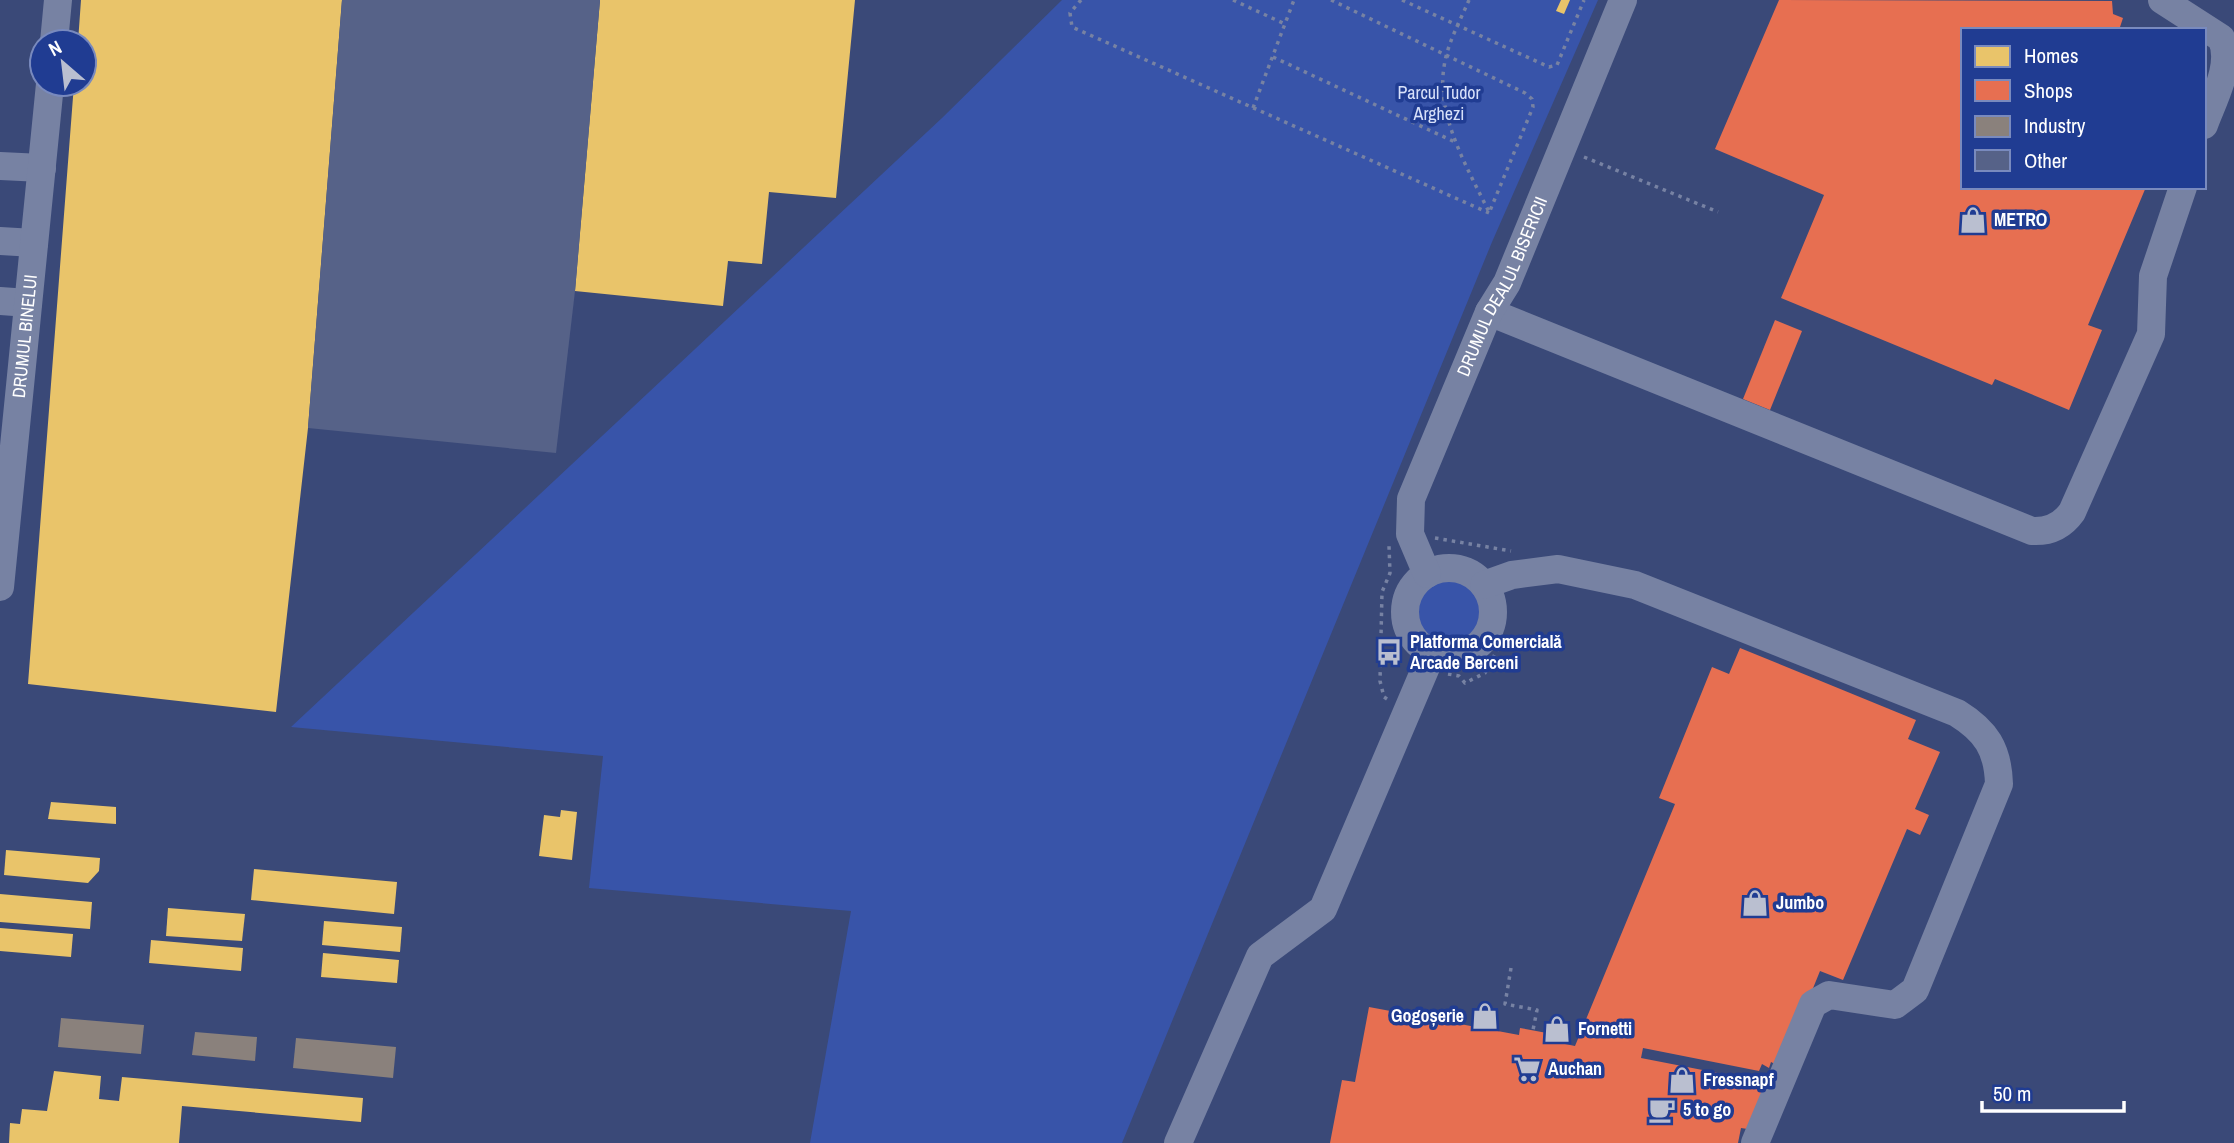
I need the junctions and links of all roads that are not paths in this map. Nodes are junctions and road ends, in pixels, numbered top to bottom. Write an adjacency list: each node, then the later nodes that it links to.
1 (58, 0): 4 (street)
2 (1623, 0): 16 (street, DRUMUL DEALUL BISERICII)
3 (2162, 0): 5 (street)
4 (55, 28)
5 (2205, 28)
6 (2206, 28): 8 (street)
7 (49, 98): 10 (street, DRUMUL BINELUI)
8 (2206, 119)
9 (0, 166): 10 (street)
10 (42, 168): 13 (street, DRUMUL BINELUI)
11 (2182, 189): 16 (street)
12 (0, 241): 13 (street)
13 (34, 243): 15 (street, DRUMUL BINELUI)
14 (0, 301): 15 (street)
15 (28, 303): 17 (street, DRUMUL BINELUI)
16 (1489, 312): 21 (street, DRUMUL DEALUL BISERICII)
17 (13, 334): 18 (street, DRUMUL BINELUI)
18 (9, 416): 19 (street, DRUMUL BINELUI)
19 (5, 480): 20 (street, DRUMUL BINELUI)
20 (4, 508): 23 (street, DRUMUL BINELUI)
21 (1427, 573): 22 (street); 24 (street)
22 (1484, 585): 24 (street); 26 (street)
23 (0, 587)
24 (1435, 666): 25 (street)
25 (1178, 1143)
26 (1755, 1143)

